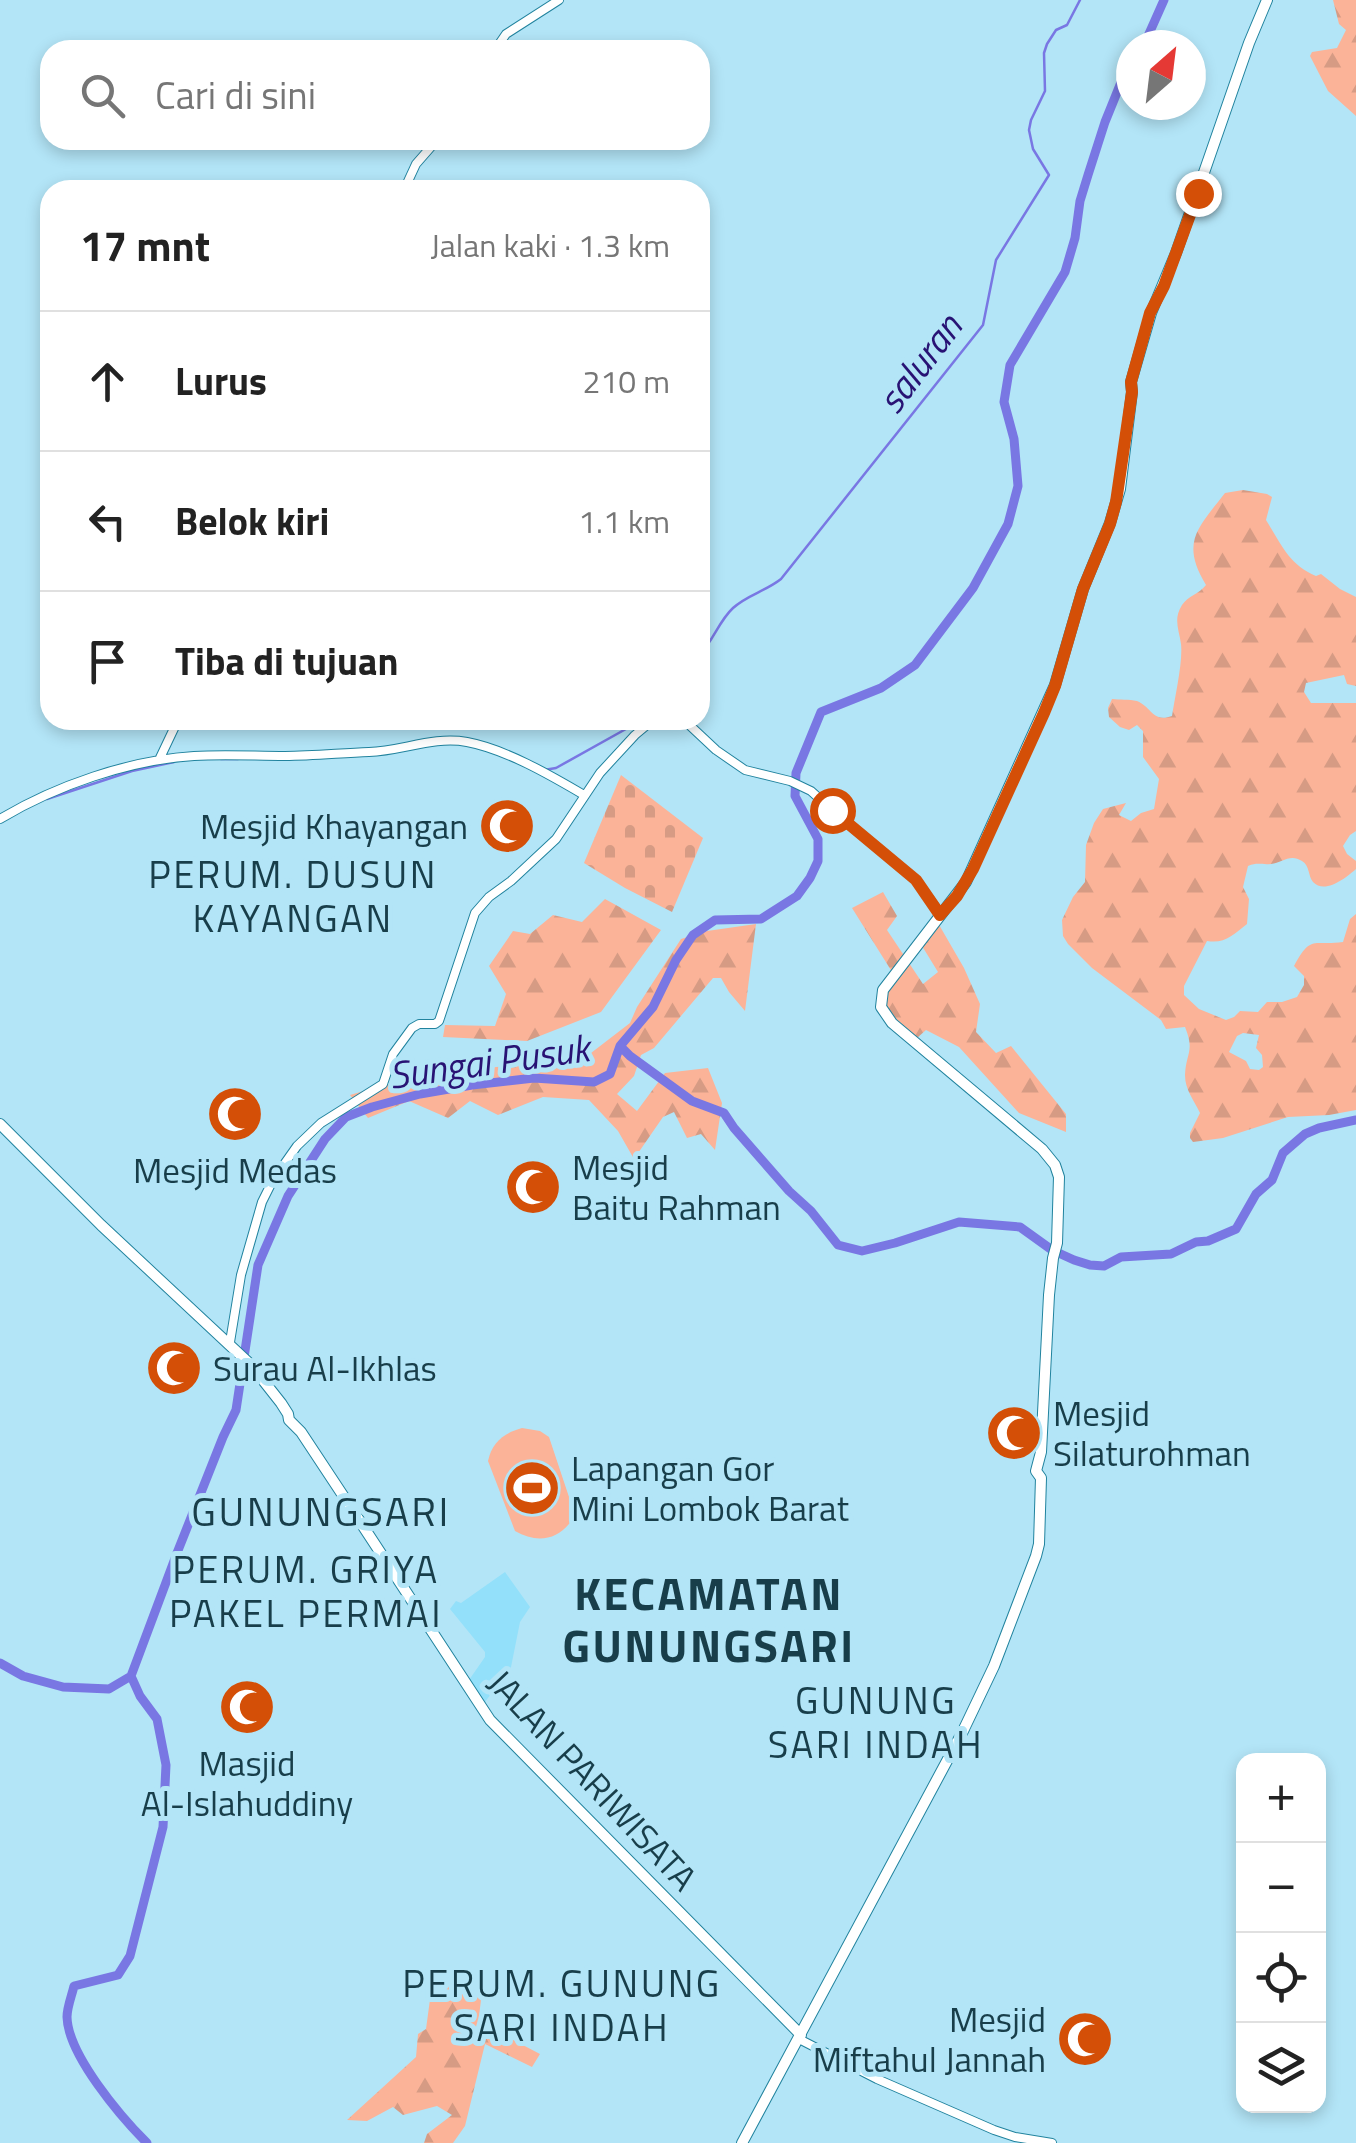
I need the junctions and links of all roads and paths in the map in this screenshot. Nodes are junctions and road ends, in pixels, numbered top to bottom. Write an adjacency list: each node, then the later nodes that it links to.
1 (559, 0): 3 (street)
2 (1267, 0): 12 (main road)
3 (502, 40)
4 (428, 150): 5 (street)
5 (409, 180)
6 (173, 730): 9 (street)
7 (641, 730): 10 (street)
8 (695, 730): 12 (street)
9 (161, 756): 10 (street); 11 (street)
10 (584, 795): 14 (street)
11 (0, 819)
12 (940, 915): 15 (main road)
13 (0, 1124): 14 (main road, JALAN PARIWISATA)
14 (233, 1346): 15 (main road, JALAN PARIWISATA)
15 (800, 2037): 16 (main road); 17 (street)
16 (742, 2143)
17 (1052, 2143)

